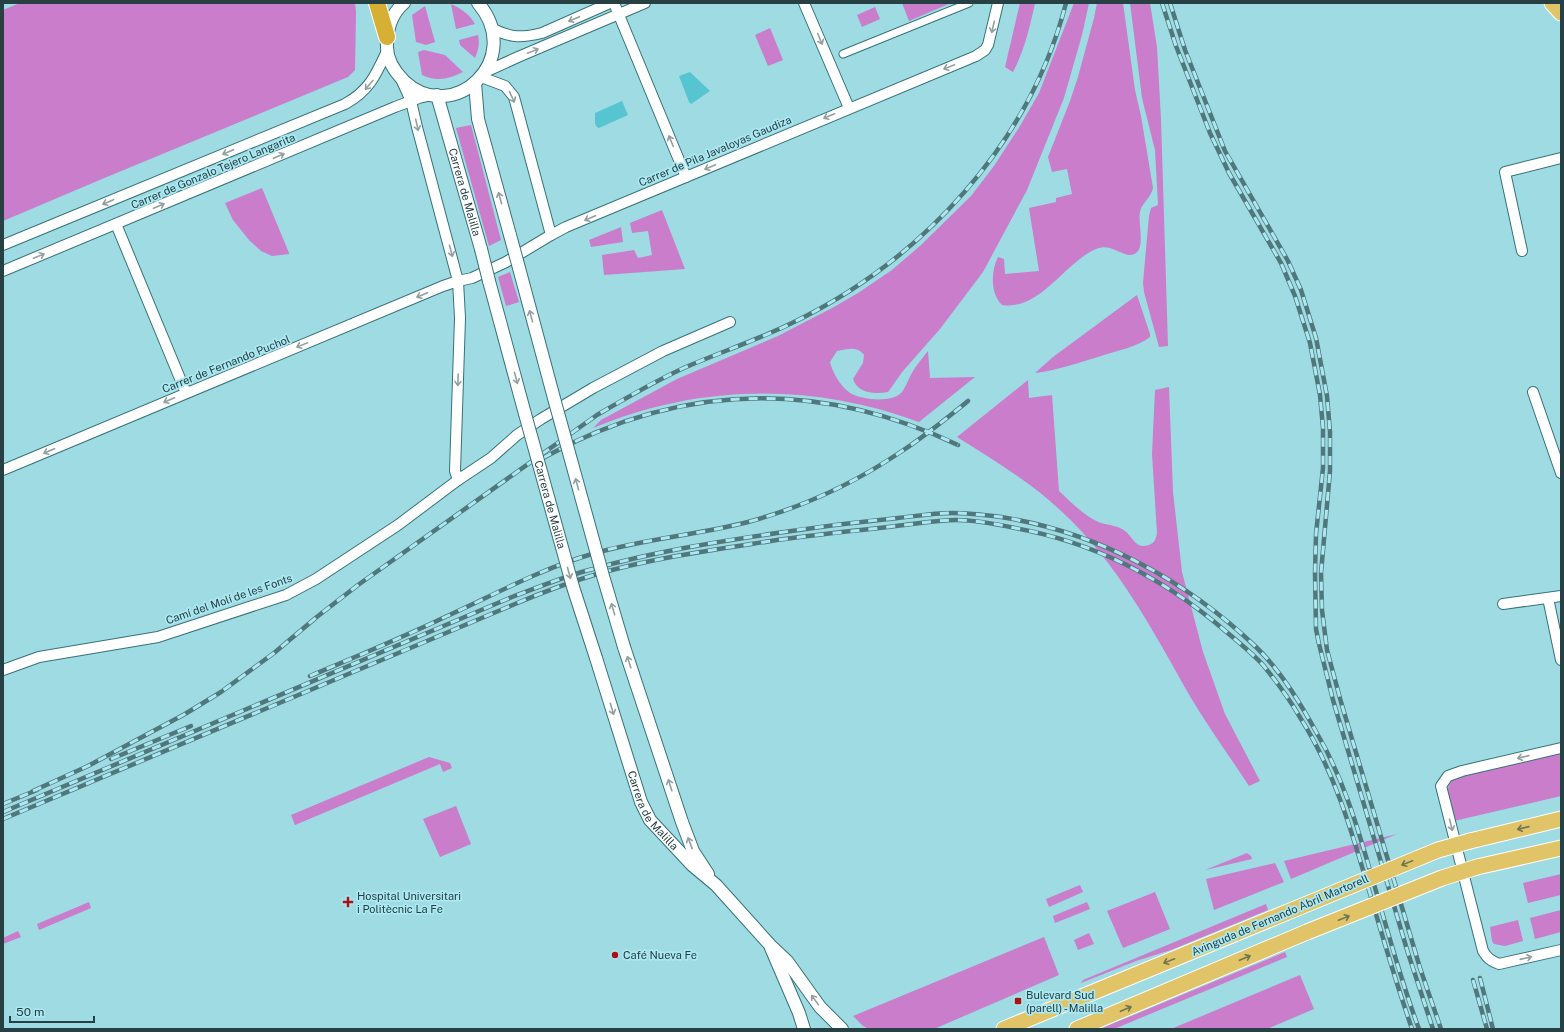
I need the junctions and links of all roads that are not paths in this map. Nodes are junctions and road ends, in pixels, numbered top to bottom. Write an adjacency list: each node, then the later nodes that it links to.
1 (377, 3): 14 (highway)
2 (404, 3): 14 (street)
3 (610, 3): 13 (street, one-way to 13)
4 (614, 3): 12 (street)
5 (645, 3): 12 (street)
6 (804, 3): 20 (street, one-way to 20)
7 (969, 3): 15 (street)
8 (998, 3): 20 (street, Carrer de Pila Javaloyas Gaudiza, one-way to 20)
9 (1552, 3): 11 (main road)
10 (482, 6): 13 (street)
11 (1561, 13)
12 (618, 14): 17 (street, one-way to 12); 22 (street, one-way to 12)
13 (493, 29): 17 (street)
14 (387, 44): 16 (street); 25 (street, Carrer de Gonzalo Tejero Langarita, one-way to 25)
15 (843, 54)
16 (399, 76): 18 (street); 19 (street)
17 (480, 78): 18 (street); 24 (street, one-way to 24); 43 (street, Carrera de Malilla, one-way to 17, bridge)
18 (435, 95): 19 (street, Carrer de Gonzalo Tejero Langarita); 43 (street, Carrera de Malilla, one-way to 43, bridge)
19 (411, 101): 23 (street, Carrer de Gonzalo Tejero Langarita, one-way to 19); 28 (street, one-way to 28)
20 (849, 108): 22 (street, Carrer de Pila Javaloyas Gaudiza, one-way to 22)
21 (1561, 158): 26 (street)
22 (686, 177): 24 (street, Carrer de Pila Javaloyas Gaudiza, one-way to 24)
23 (116, 224): 27 (street, Carrer de Gonzalo Tejero Langarita, one-way to 23); 31 (street)
24 (551, 235): 28 (street, Carrer de Pila Javaloyas Gaudiza)
25 (3, 245)
26 (1522, 251)
27 (3, 271)
28 (458, 281): 31 (street, Carrer de Fernando Puchol, one-way to 31); 34 (street, one-way to 34)
29 (730, 322): 34 (street, Camí del Molí de les Fonts)
30 (1533, 392): 33 (street)
31 (186, 393): 32 (street, Carrer de Fernando Puchol, one-way to 32)
32 (3, 470)
33 (1561, 473)
34 (458, 480): 39 (street, Camí del Molí de les Fonts)
35 (1561, 596): 36 (street)
36 (1548, 598): 37 (street); 38 (street)
37 (1503, 604)
38 (1561, 660)
39 (3, 670)
40 (1561, 748): 45 (street, one-way to 45)
41 (1561, 819): 48 (main road, Avinguda de Fernando Abril Martorell, one-way to 48, bridge)
42 (1561, 848): 49 (main road, one-way to 42, bridge)
43 (716, 885): 44 (street, Carrera de Malilla)
44 (770, 945): 46 (street, Carrera de Malilla); 47 (street, Carrera de Malilla, one-way to 44)
45 (1561, 950)
46 (804, 1029)
47 (842, 1029)
48 (1004, 1029)
49 (1077, 1029)

